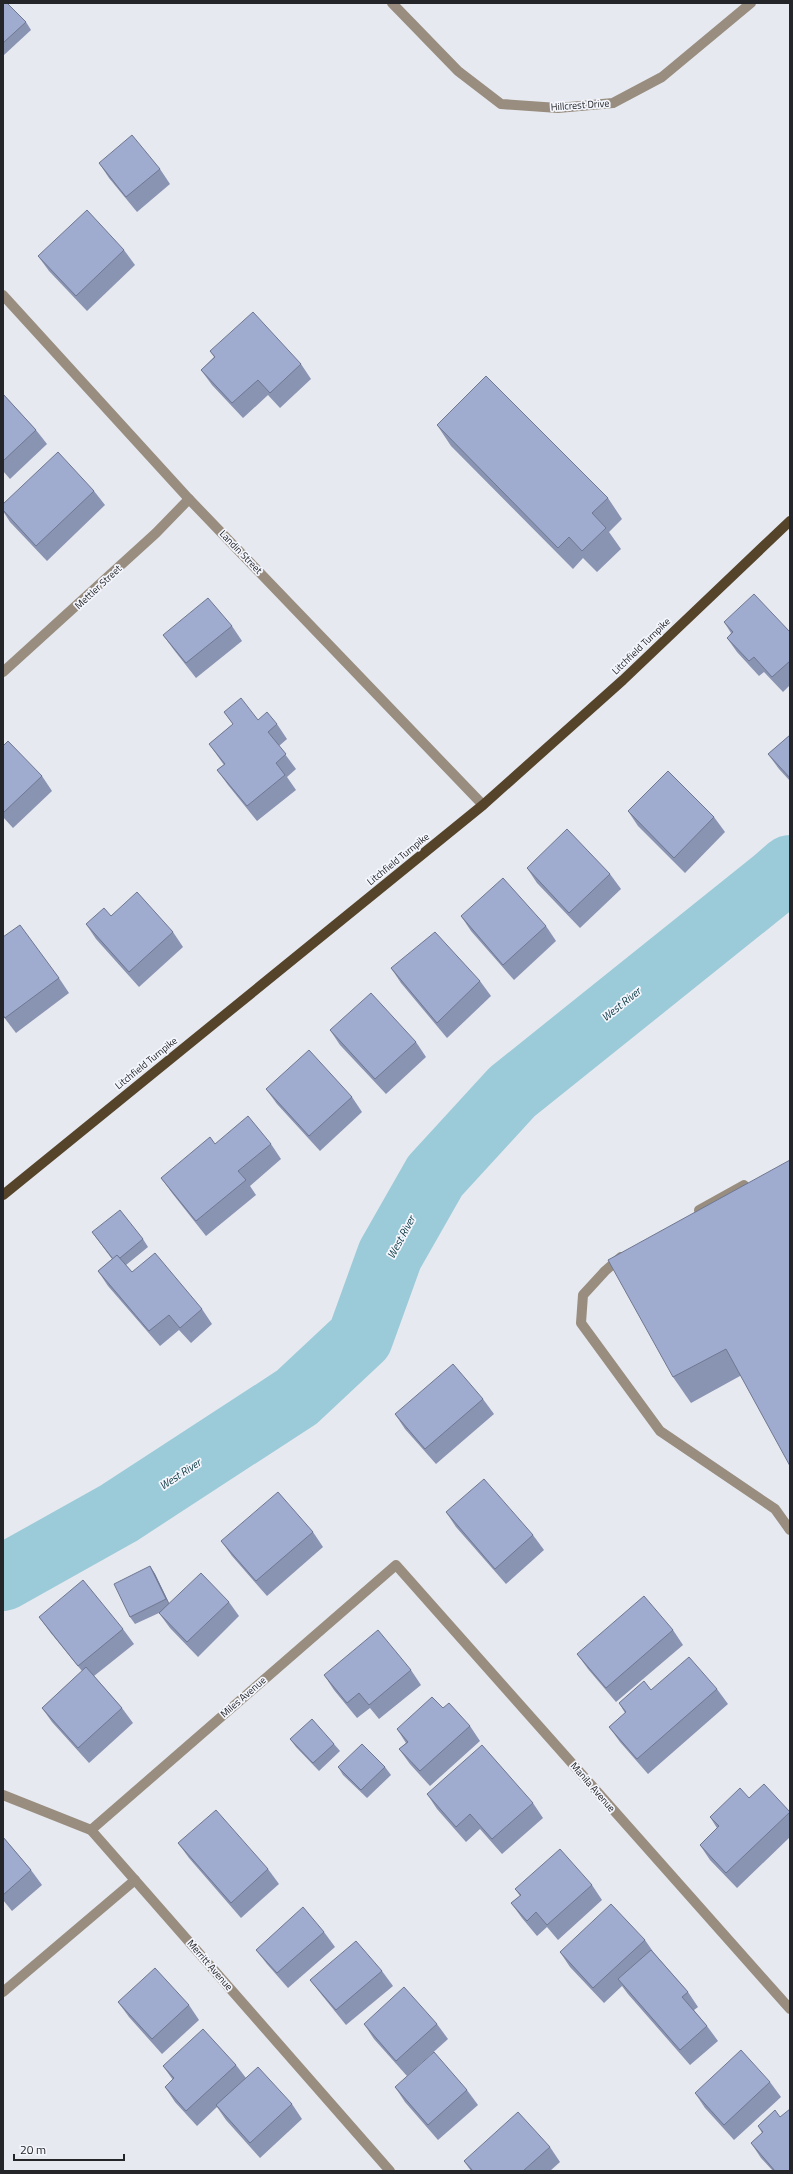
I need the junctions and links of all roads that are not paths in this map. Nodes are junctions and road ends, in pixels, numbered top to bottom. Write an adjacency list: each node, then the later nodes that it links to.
1 (392, 3): 3 (street, Hillcrest Drive)
2 (751, 3): 3 (street, Hillcrest Drive)
3 (740, 6)
4 (3, 295): 5 (street, Landin Street)
5 (189, 499): 7 (street, Mettler Street); 8 (street, Landin Street)
6 (790, 521): 8 (main road, Litchfield Turnpike)
7 (3, 672)
8 (483, 806): 10 (main road, Litchfield Turnpike)
9 (744, 1185): 11 (street)
10 (3, 1195)
11 (690, 1216)
12 (629, 1251): 13 (street)
13 (790, 1530)
14 (396, 1565): 16 (street, Miles Avenue); 19 (street, Manila Avenue)
15 (3, 1794): 16 (street, Merritt Avenue)
16 (91, 1830): 17 (street, Merritt Avenue)
17 (135, 1880): 18 (street); 20 (street, Merritt Avenue)
18 (3, 1992)
19 (790, 2009)
20 (390, 2171)

